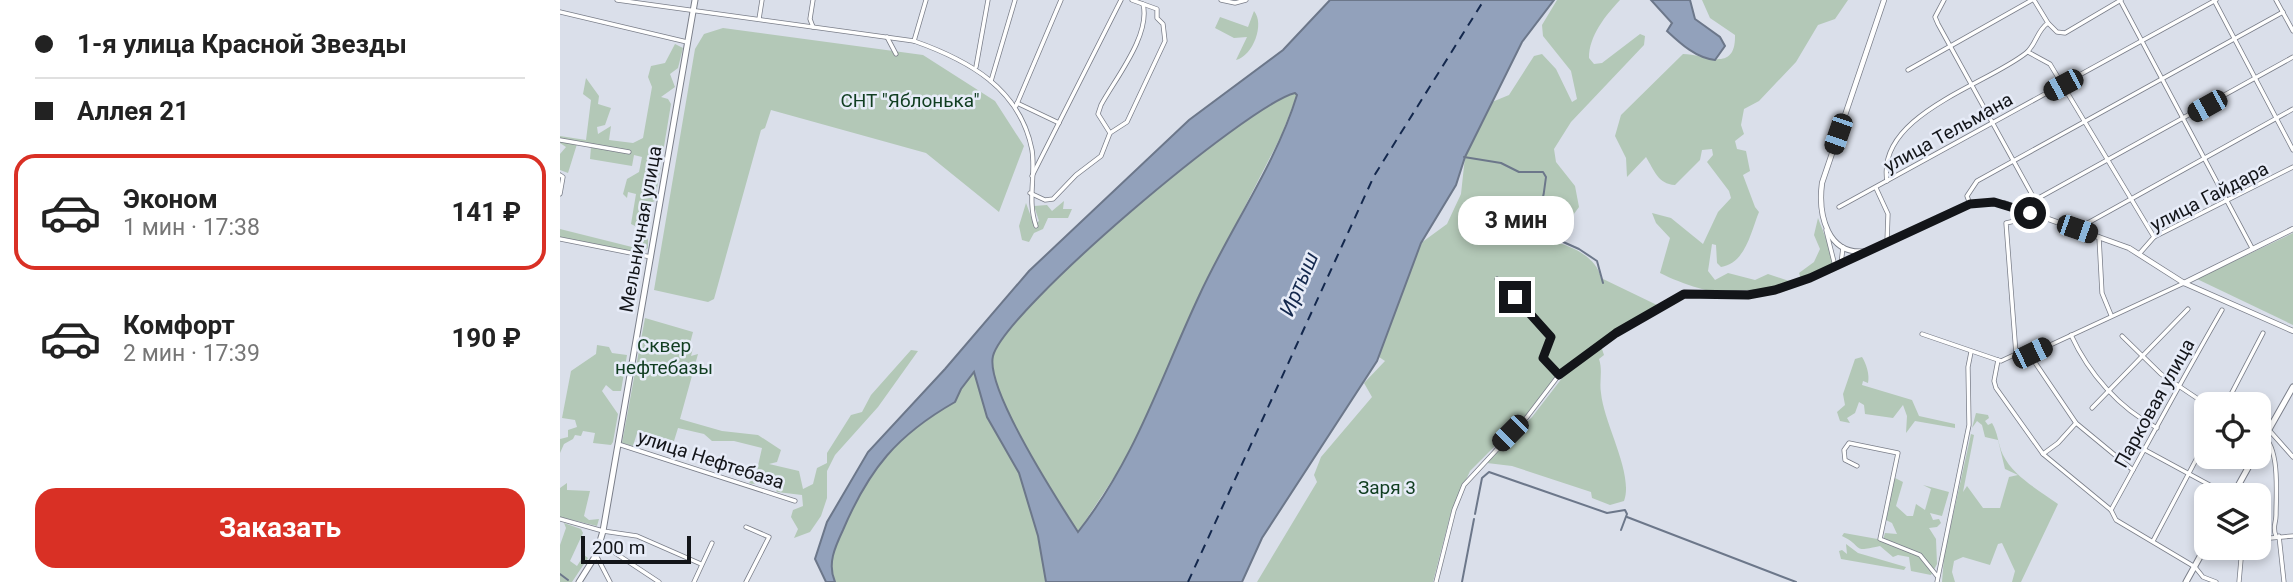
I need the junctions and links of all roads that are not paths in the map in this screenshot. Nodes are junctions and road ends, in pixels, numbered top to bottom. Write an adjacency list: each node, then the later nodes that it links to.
1 (617, 0): 18 (street)
2 (695, 0): 21 (main road, Мельничная улица)
3 (762, 0): 24 (street)
4 (813, 0): 26 (street)
5 (926, 0): 30 (street)
6 (988, 0): 37 (street)
7 (1015, 0): 40 (street)
8 (1061, 0): 44 (street)
9 (1121, 0): 49 (street)
10 (1132, 0): 20 (street)
11 (1221, 0): 12 (street)
12 (1247, 0)
13 (1884, 0): 73 (main road)
14 (2033, 0): 25 (street); 33 (street)
15 (2120, 0): 25 (street); 31 (street)
16 (2215, 0): 29 (street); 31 (street, улица Тельмана)
17 (2276, 0): 23 (street)
18 (632, 1): 21 (street)
19 (1943, 1): 33 (street)
20 (1143, 4): 51 (street); 51 (street)
21 (693, 11): 24 (street); 32 (main road, Мельничная улица)
22 (560, 12): 32 (street)
23 (2283, 12): 27 (street); 29 (street)
24 (758, 20): 26 (street)
25 (2048, 23): 34 (street)
26 (813, 27): 28 (street)
27 (2293, 30)
28 (887, 37): 30 (street); 35 (street)
29 (2236, 40): 39 (street); 41 (street)
30 (914, 41): 37 (street)
31 (2140, 41): 41 (street); 42 (street, улица Тельмана)
32 (688, 42): 84 (main road, Мельничная улица)
33 (1950, 47): 38 (street); 43 (street)
34 (2028, 52): 42 (street); 43 (street)
35 (896, 54)
36 (2293, 57): 39 (street)
37 (976, 68): 40 (street)
38 (1908, 70)
39 (2256, 78): 46 (street); 47 (street)
40 (991, 81): 44 (street)
41 (2163, 81): 47 (street); 48 (street)
42 (2063, 85): 48 (street); 50 (street, улица Тельмана)
43 (1971, 86): 50 (street); 61 (street)
44 (1017, 105): 49 (street); 60 (street)
45 (2293, 109): 46 (street)
46 (2277, 117): 53 (street); 55 (street)
47 (2184, 119): 55 (street); 56 (street)
48 (2086, 122): 56 (street); 57 (street)
49 (1059, 123): 60 (street)
50 (1992, 124): 57 (street); 61 (street, улица Тельмана)
51 (1110, 132): 63 (street)
52 (560, 140): 54 (street)
53 (2293, 150)
54 (629, 152)
55 (2204, 158): 65 (street); 67 (street)
56 (2108, 160): 65 (street); 66 (street)
57 (2012, 162): 66 (street); 68 (street)
58 (2293, 167): 67 (street, улица Гайдара)
59 (560, 175): 64 (street)
60 (1031, 178): 63 (street)
61 (1887, 181): 62 (street, улица Тельмана)
62 (1876, 187): 69 (street, улица Тельмана); 79 (street)
63 (1030, 192): 72 (street)
64 (560, 194)
65 (2132, 198): 74 (street); 77 (street)
66 (2035, 200): 71 (street)
67 (2228, 200): 77 (street, улица Гайдара); 81 (street)
68 (1970, 204): 70 (main road); 79 (main road)
69 (1839, 207)
70 (2021, 209): 71 (main road); 99 (street)
71 (2030, 213): 74 (main road)
72 (1036, 226)
73 (1825, 228): 80 (main road); 86 (street)
74 (2077, 229): 76 (main road)
75 (2293, 229): 81 (main road)
76 (2099, 237): 83 (main road); 91 (street)
77 (2154, 237): 83 (street, улица Гайдара)
78 (560, 239): 84 (street)
79 (1887, 242): 82 (main road)
80 (1843, 247): 82 (main road); 85 (street)
81 (2252, 248): 88 (main road)
82 (1867, 251): 85 (street)
83 (2140, 253): 88 (main road)
84 (651, 257): 113 (main road, Мельничная улица)
85 (1841, 264): 86 (street)
86 (1831, 269): 102 (street)
87 (1497, 279): 102 (street)
88 (2184, 283): 91 (street); 92 (main road)
89 (2188, 309): 100 (street)
90 (2222, 310): 103 (street, Парковая улица)
91 (2111, 315): 95 (street)
92 (2293, 331)
93 (2263, 333): 106 (street)
94 (1922, 334): 97 (street)
95 (2071, 335): 98 (street); 105 (street)
96 (2122, 336): 100 (street)
97 (1971, 352): 101 (street); 139 (street)
98 (2032, 353): 99 (street); 109 (street)
99 (2016, 354): 101 (street)
100 (2142, 356): 103 (street); 105 (street)
101 (1998, 360): 116 (street)
102 (1559, 375): 145 (street)
103 (2177, 385): 107 (street); 111 (street, Парковая улица)
104 (2293, 387): 110 (main road)
105 (2109, 391): 108 (street); 111 (street)
106 (2232, 392)
107 (2194, 396)
108 (2092, 408)
109 (2076, 423): 116 (street); 120 (street)
110 (2271, 426)
111 (2157, 428): 115 (street, Парковая улица)
112 (2271, 437): 117 (street)
113 (618, 444): 123 (street, улица Нефтебаза); 127 (main road, Мельничная улица)
114 (2271, 444): 128 (street)
115 (2145, 450): 120 (street, Парковая улица); 121 (street)
116 (2043, 454): 124 (street)
117 (2293, 457)
118 (2194, 463): 121 (street)
119 (1857, 466): 139 (street)
120 (2133, 470): 124 (street, Парковая улица)
121 (2188, 474): 122 (street); 131 (street)
122 (2206, 483)
123 (795, 501)
124 (2111, 510): 131 (street)
125 (560, 519): 127 (street)
126 (746, 527): 144 (street)
127 (603, 531): 132 (main road, Мельничная улица); 137 (street)
128 (2278, 536): 129 (street); 130 (street); 149 (street)
129 (2293, 536)
130 (2271, 537)
131 (2153, 541): 138 (street)
132 (600, 543): 134 (main road, Мельничная улица); 142 (street)
133 (712, 543): 137 (street)
134 (596, 555): 140 (main road, Мельничная улица); 141 (street)
135 (2199, 560): 138 (main road)
136 (2241, 560): 148 (street)
137 (701, 564): 143 (street)
138 (2195, 567): 146 (main road); 147 (street)
139 (1937, 579)
140 (579, 582)
141 (610, 582)
142 (659, 582)
143 (694, 582)
144 (746, 582)
145 (1436, 582)
146 (2186, 582)
147 (2216, 582)
148 (2239, 582)
149 (2284, 582)

